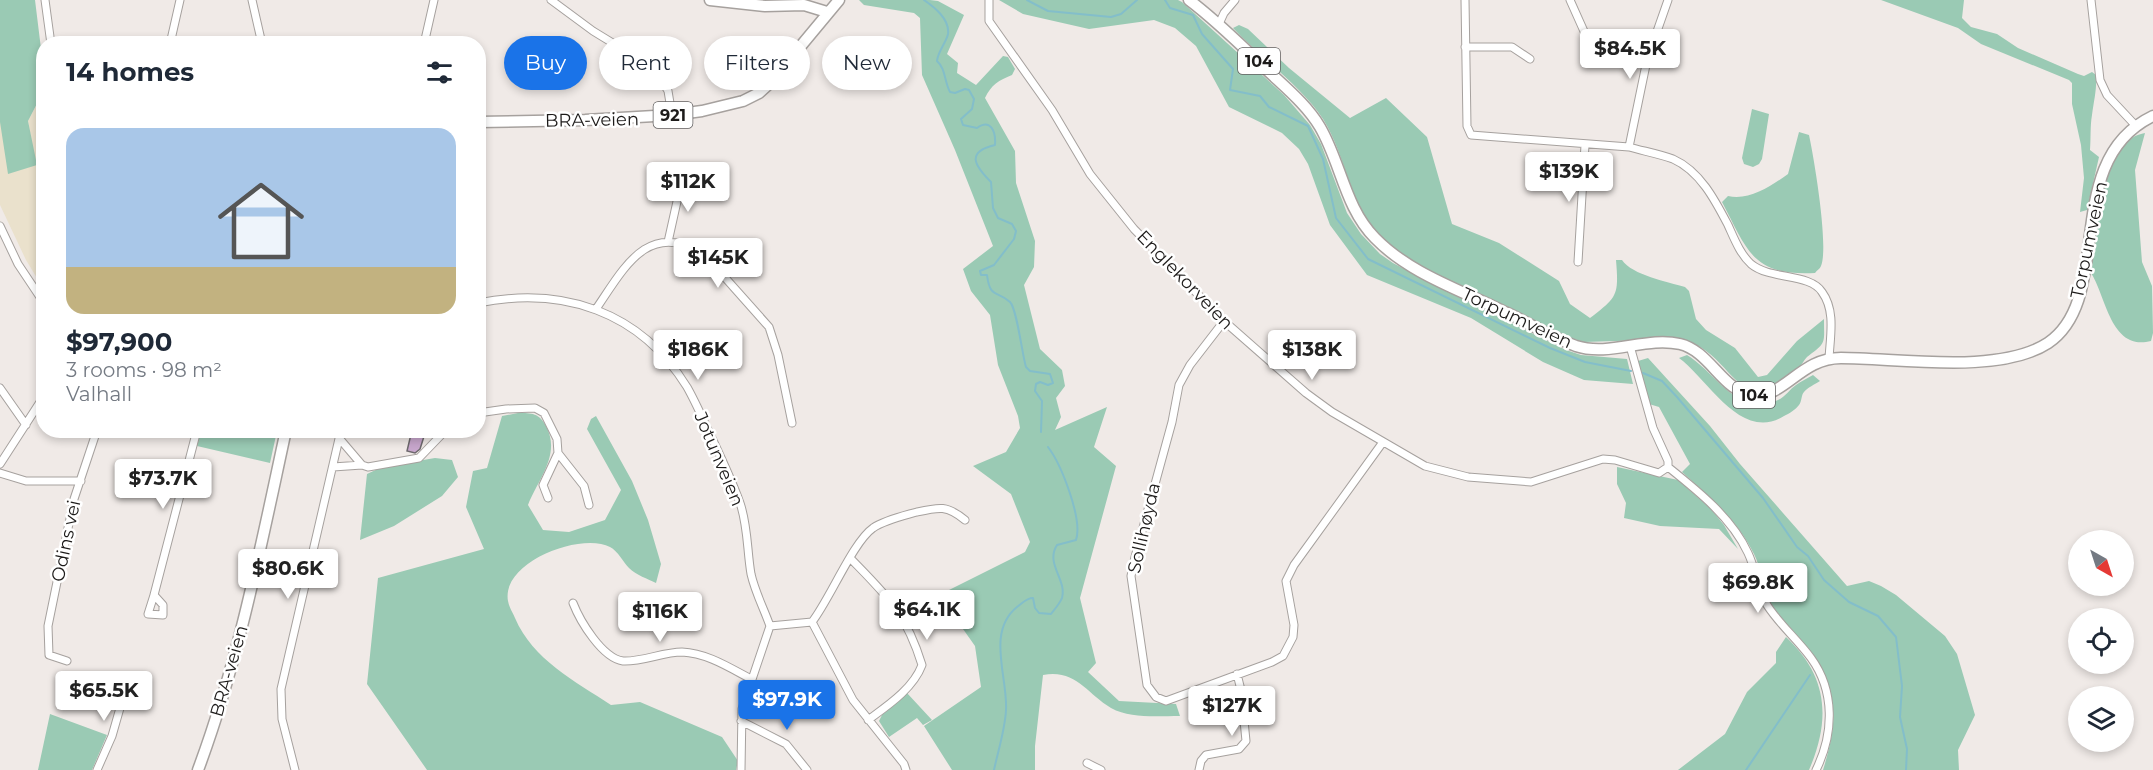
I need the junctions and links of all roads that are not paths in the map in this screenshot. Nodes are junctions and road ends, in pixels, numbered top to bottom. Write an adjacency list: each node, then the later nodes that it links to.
1 (45, 0): 17 (street)
2 (180, 0): 18 (street)
3 (252, 0): 19 (street)
4 (434, 0): 20 (street)
5 (551, 0): 24 (street)
6 (710, 0): 15 (main road)
7 (839, 0): 15 (main road, BRA-veien)
8 (989, 0): 37 (street, Englekorveien)
9 (1190, 0): 16 (main road, Torpumveien / 104)
10 (1235, 0): 16 (street)
11 (1465, 0): 22 (street)
12 (1570, 0): 21 (street)
13 (1668, 0): 29 (street)
14 (2091, 0): 27 (street)
15 (826, 12): 24 (main road, BRA-veien / 921)
16 (1219, 24): 38 (main road, Torpumveien / 104)
17 (50, 36)
18 (172, 36)
19 (261, 36)
20 (426, 36)
21 (1587, 38)
22 (1465, 47): 23 (street); 28 (street)
23 (1530, 59)
24 (672, 116): 26 (main road, BRA-veien / 921)
25 (2153, 116): 27 (main road, Torpumveien / 104)
26 (486, 122)
27 (2136, 126): 39 (main road, Torpumveien / 104)
28 (1585, 145): 29 (street); 33 (street)
29 (1629, 147): 39 (street)
30 (682, 179): 32 (street)
31 (0, 226): 34 (street)
32 (668, 242): 36 (street); 43 (street)
33 (1578, 262)
34 (36, 291)
35 (486, 302): 36 (street, Jotunveien)
36 (596, 309): 66 (street, Jotunveien)
37 (1224, 321): 51 (street, Englekorveien); 68 (street, Sollihøyda)
38 (1630, 346): 39 (main road, Torpumveien / 104); 56 (street)
39 (1829, 359)
40 (0, 388): 44 (street)
41 (36, 409): 44 (street)
42 (486, 412): 52 (street)
43 (792, 423)
44 (26, 425): 53 (street)
45 (95, 438): 58 (street, Odins vei)
46 (195, 438): 63 (street)
47 (284, 438): 75 (main road, BRA-veien)
48 (339, 438): 55 (street)
49 (343, 438): 54 (street)
50 (438, 438): 54 (street)
51 (1383, 442): 56 (street, Englekorveien); 68 (street, Sollihøyda)
52 (558, 453): 59 (street); 60 (street)
53 (0, 464)
54 (362, 465): 55 (street)
55 (333, 467): 76 (street)
56 (1668, 467): 82 (street)
57 (0, 472): 58 (street)
58 (81, 481): 67 (street, Odins vei)
59 (548, 498)
60 (589, 505)
61 (965, 520): 62 (street)
62 (851, 559): 65 (street); 71 (street)
63 (154, 595)
64 (573, 603): 69 (street)
65 (812, 622): 66 (street); 71 (street)
66 (770, 626): 69 (street)
67 (67, 662)
68 (1237, 674): 81 (street)
69 (751, 679): 72 (street)
70 (128, 680): 74 (street)
71 (868, 720): 79 (street)
72 (741, 721): 77 (street); 78 (street)
73 (1087, 763): 80 (street)
74 (97, 770)
75 (198, 770)
76 (295, 770)
77 (741, 770)
78 (807, 770)
79 (906, 770)
80 (1101, 770)
81 (1199, 770)
82 (1816, 770)

